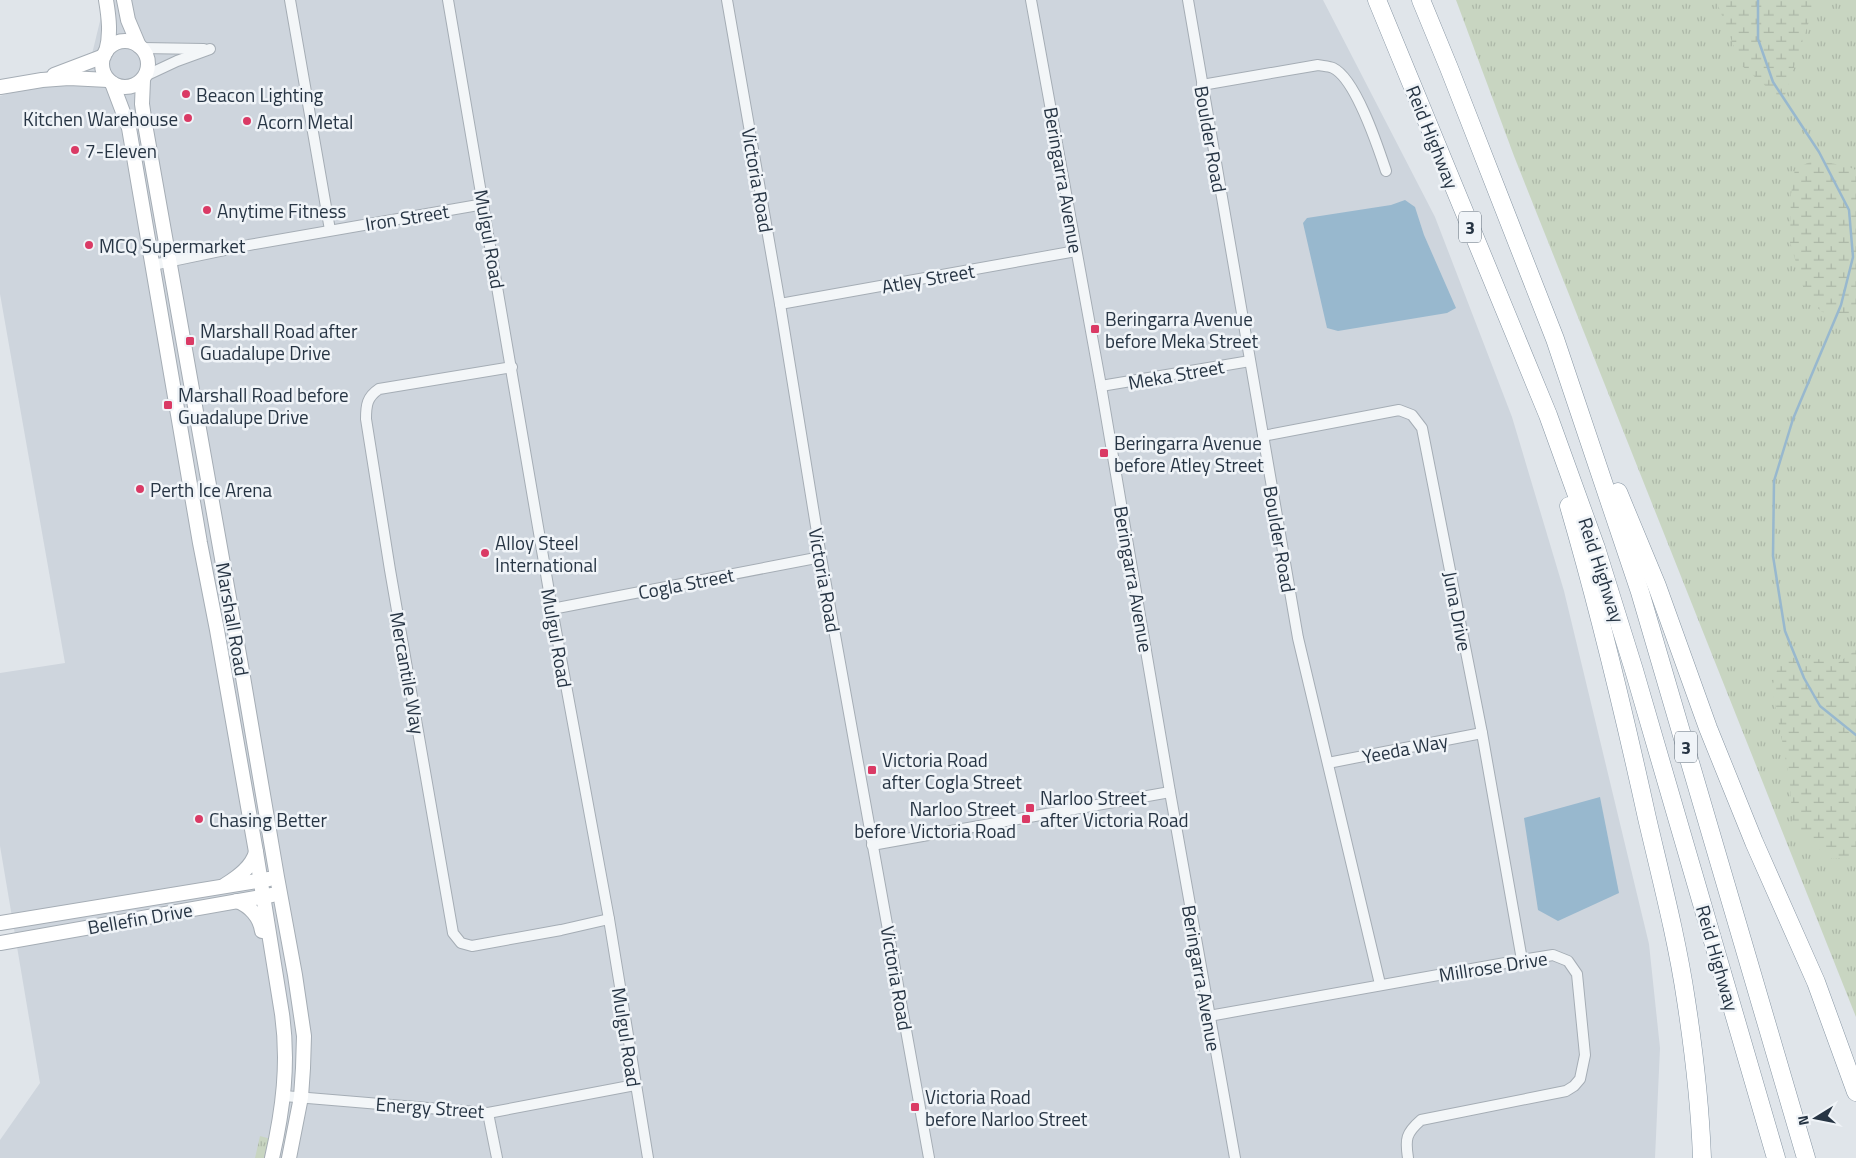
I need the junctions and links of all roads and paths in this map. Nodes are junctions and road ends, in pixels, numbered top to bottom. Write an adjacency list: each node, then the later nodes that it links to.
1 (106, 0): 11 (main road)
2 (124, 0): 10 (main road)
3 (290, 0): 19 (street)
4 (448, 0): 18 (street, Mulgul Road)
5 (727, 0): 23 (street, Victoria Road)
6 (1032, 0): 20 (street, Beringarra Avenue)
7 (1188, 0): 15 (street, Boulder Road)
8 (1376, 0): 26 (highway, Reid Highway / 3)
9 (1421, 0): 24 (highway, Reid Highway / 3)
10 (141, 47): 11 (main road); 12 (main road); 12 (street)
11 (105, 54): 13 (main road); 14 (main road)
12 (144, 78): 14 (main road); 21 (main road, Marshall Road)
13 (42, 80): 14 (main road); 16 (main road)
14 (110, 82): 22 (main road, Marshall Road)
15 (1202, 85): 17 (street); 25 (street, Boulder Road)
16 (0, 87)
17 (1386, 171)
18 (484, 204): 19 (street, Iron Street); 27 (street, Mulgul Road)
19 (330, 230): 21 (street, Iron Street)
20 (1076, 251): 23 (street, Atley Street); 28 (street, Beringarra Avenue)
21 (170, 262): 22 (street, Iron Street); 37 (main road, Marshall Road)
22 (153, 265): 36 (main road, Marshall Road)
23 (780, 304): 30 (street, Victoria Road)
24 (1555, 338): 51 (highway); 64 (highway, Reid Highway / 3)
25 (1250, 361): 28 (street, Meka Street); 29 (street, Boulder Road)
26 (1526, 362): 55 (highway); 63 (highway, Reid Highway / 3)
27 (512, 367): 31 (street, Mulgul Road); 43 (street, Mercantile Way)
28 (1101, 386): 34 (street, Beringarra Avenue)
29 (1263, 436): 32 (street, Juna Drive); 33 (street, Boulder Road)
30 (821, 557): 31 (street, Cogla Street); 35 (street, Victoria Road)
31 (552, 609): 43 (street, Mulgul Road)
32 (1482, 733): 33 (street, Yeeda Way); 46 (street, Juna Drive)
33 (1328, 763): 47 (street, Boulder Road)
34 (1170, 792): 35 (street); 49 (street, Beringarra Avenue)
35 (872, 845): 60 (street, Victoria Road)
36 (256, 852): 38 (main road, Marshall Road); 39 (main road)
37 (277, 878): 38 (main road, Bellefin Drive); 40 (main road, Marshall Road)
38 (260, 881): 39 (main road, Bellefin Drive); 41 (main road, Marshall Road)
39 (219, 888): 44 (main road, Bellefin Drive)
40 (280, 894): 41 (main road, Bellefin Drive); 53 (main road, Marshall Road)
41 (262, 896): 42 (main road, Bellefin Drive); 48 (main road, Marshall Road)
42 (237, 901): 45 (main road, Bellefin Drive); 48 (main road)
43 (609, 919): 50 (street, Mulgul Road)
44 (0, 923)
45 (0, 943)
46 (1522, 960): 47 (street, Millrose Drive); 62 (street, Millrose Drive)
47 (1380, 984): 49 (street, Millrose Drive)
48 (282, 1014): 52 (main road, Marshall Road)
49 (1209, 1016): 61 (street, Beringarra Avenue)
50 (634, 1085): 54 (street, Energy Street); 59 (street, Mulgul Road)
51 (1856, 1092)
52 (284, 1096): 53 (street, Energy Street); 56 (main road, Marshall Road)
53 (301, 1096): 54 (street, Energy Street); 57 (main road, Marshall Road)
54 (488, 1113): 58 (street)
55 (1703, 1153)
56 (272, 1158)
57 (289, 1158)
58 (497, 1158)
59 (648, 1158)
60 (929, 1158)
61 (1235, 1158)
62 (1408, 1158)
63 (1776, 1158)
64 (1806, 1158)

